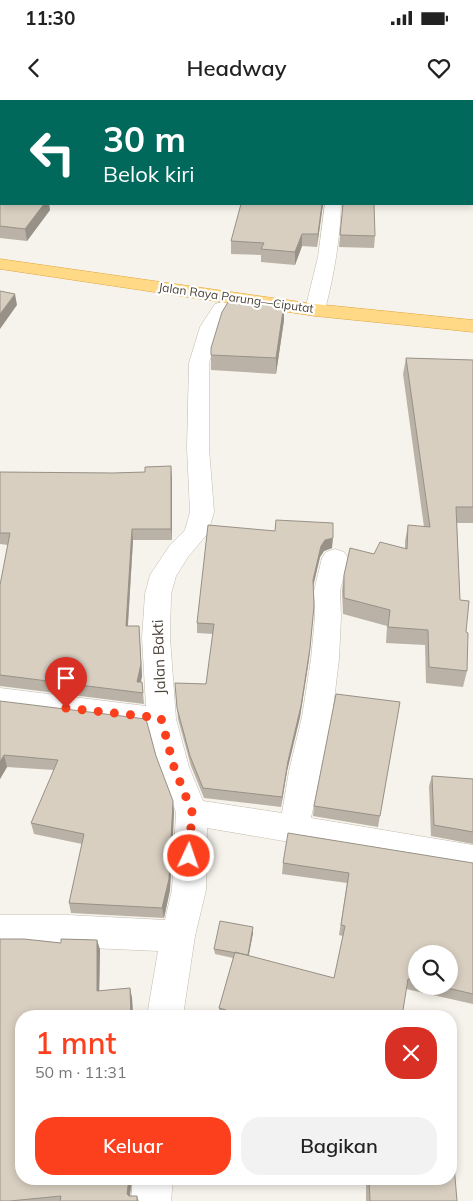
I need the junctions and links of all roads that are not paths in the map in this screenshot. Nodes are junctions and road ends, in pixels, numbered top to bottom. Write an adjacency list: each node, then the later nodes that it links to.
1 (333, 205): 5 (street)
2 (0, 264): 5 (highway, Jalan Raya Parung—Ciputat)
3 (0, 276): 4 (highway, Jalan Raya Parung—Ciputat)
4 (222, 308): 7 (highway, Jalan Raya Parung—Ciputat); 10 (street, Jalan Bakti)
5 (315, 310): 6 (highway, Jalan Raya Parung—Ciputat)
6 (473, 326)
7 (473, 338)
8 (335, 558): 12 (street)
9 (0, 699): 10 (street)
10 (161, 718): 11 (street, Jalan Bakti)
11 (192, 812): 12 (street); 15 (street, Jalan Bakti)
12 (291, 828): 13 (street)
13 (473, 859)
14 (0, 931): 15 (street)
15 (178, 936): 16 (street, Jalan Bakti)
16 (166, 1010)
17 (152, 1185): 18 (street)
18 (151, 1201)

